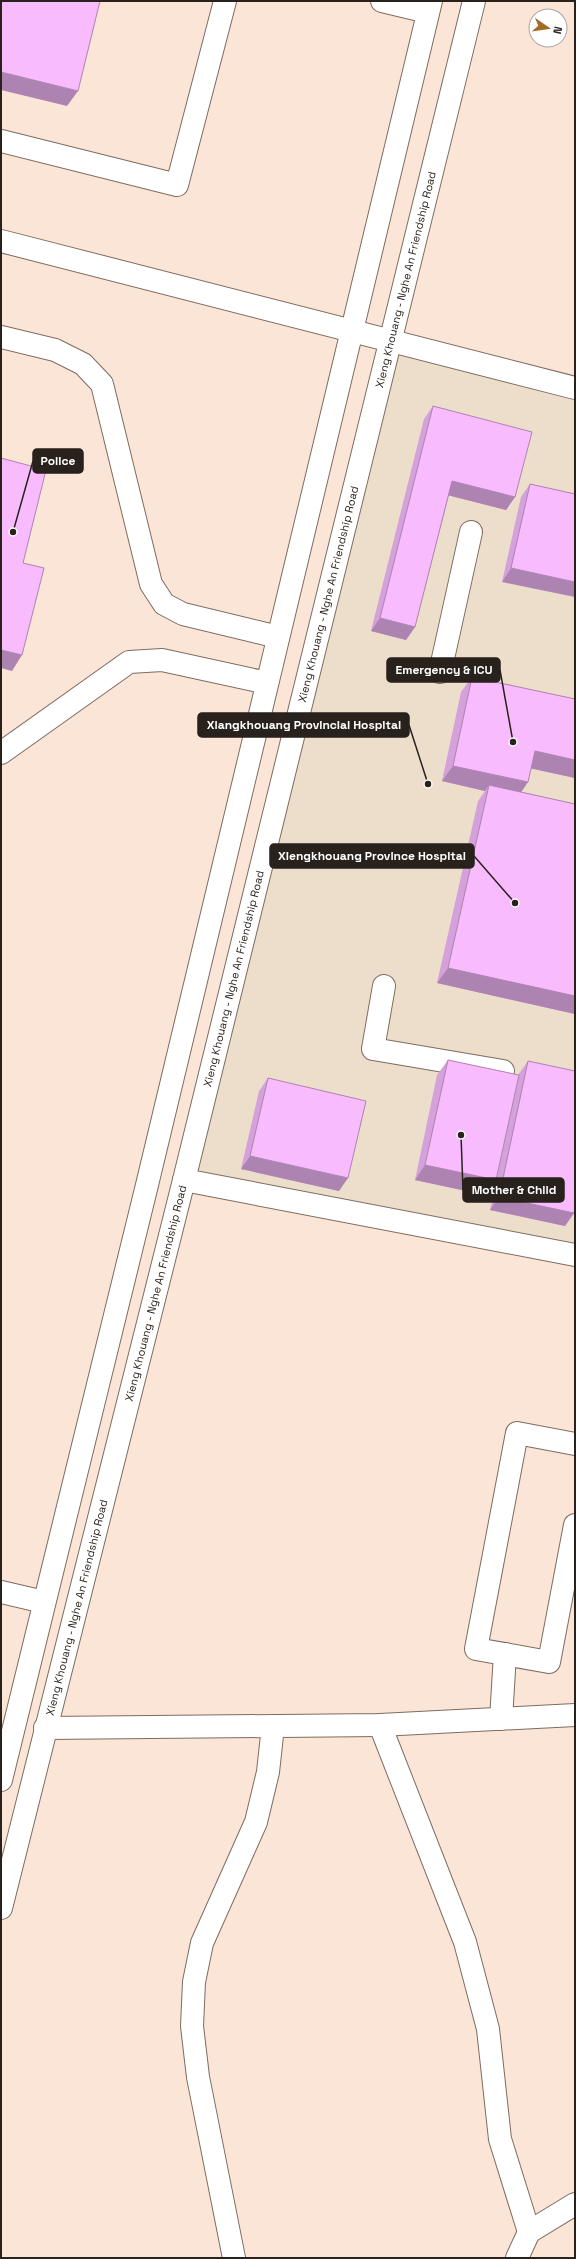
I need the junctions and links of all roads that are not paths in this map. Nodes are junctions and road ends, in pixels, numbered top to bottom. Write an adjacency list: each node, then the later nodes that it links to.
1 (225, 1): 5 (street)
2 (382, 1): 4 (street)
3 (474, 1): 9 (street, Xieng Khouang - Nghe An Friendship Road)
4 (429, 7): 7 (street)
5 (1, 141)
6 (1, 241): 7 (street)
7 (350, 332): 9 (street); 12 (street)
8 (1, 337): 12 (street)
9 (391, 341): 10 (street); 18 (street, Xieng Khouang - Nghe An Friendship Road)
10 (575, 388)
11 (471, 532): 13 (street)
12 (278, 637): 14 (street)
13 (440, 672)
14 (267, 683): 15 (street); 23 (street)
15 (1, 753)
16 (384, 986): 17 (street)
17 (503, 1071)
18 (184, 1180): 19 (street); 29 (street, Xieng Khouang - Nghe An Friendship Road)
19 (575, 1255)
20 (575, 1444): 24 (street)
21 (575, 1525): 24 (street)
22 (1, 1592): 23 (street)
23 (44, 1602): 30 (street)
24 (505, 1654): 26 (street)
25 (575, 1715): 26 (street)
26 (501, 1719): 27 (street)
27 (380, 1725): 28 (street); 33 (street)
28 (273, 1726): 29 (street); 34 (street)
29 (45, 1728): 31 (street, Xieng Khouang - Nghe An Friendship Road)
30 (1, 1780)
31 (1, 1908)
32 (575, 2204): 33 (street)
33 (529, 2232): 35 (street)
34 (234, 2258)
35 (517, 2258)

